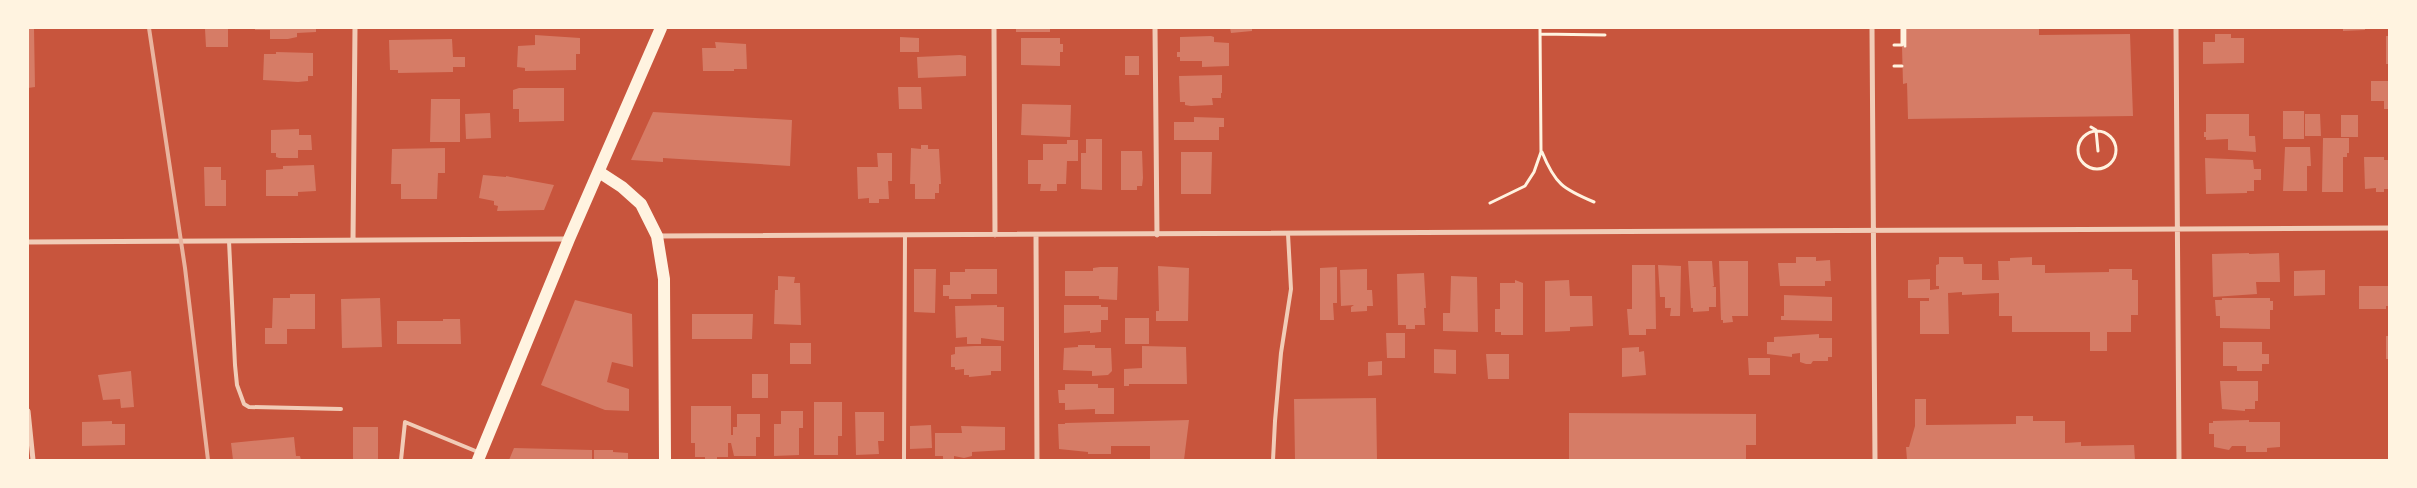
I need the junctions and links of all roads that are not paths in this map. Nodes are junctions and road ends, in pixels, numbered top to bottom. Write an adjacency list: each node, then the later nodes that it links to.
1 (355, 28): 18 (street)
2 (661, 28): 7 (main road)
3 (994, 28): 15 (street)
4 (1155, 28): 12 (street)
5 (1872, 28): 10 (street)
6 (2176, 28): 9 (street)
7 (599, 172): 13 (main road); 17 (main road)
8 (2390, 228): 9 (street)
9 (2177, 230): 10 (street); 31 (street)
10 (1873, 231): 11 (street); 30 (street)
11 (1288, 234): 12 (street); 29 (lane)
12 (1157, 235): 16 (street)
13 (657, 236): 14 (street); 26 (main road)
14 (906, 236): 15 (street); 27 (lane)
15 (996, 236): 16 (street)
16 (1036, 236): 28 (street)
17 (569, 239): 18 (street); 23 (main road)
18 (353, 240): 19 (street)
19 (229, 241): 20 (street); 21 (lane)
20 (28, 242)
21 (341, 409)
22 (28, 411): 24 (street)
23 (479, 457): 25 (lane)
24 (33, 460)
25 (401, 460)
26 (665, 460)
27 (904, 460)
28 (1037, 460)
29 (1274, 460)
30 (1875, 460)
31 (2179, 460)

